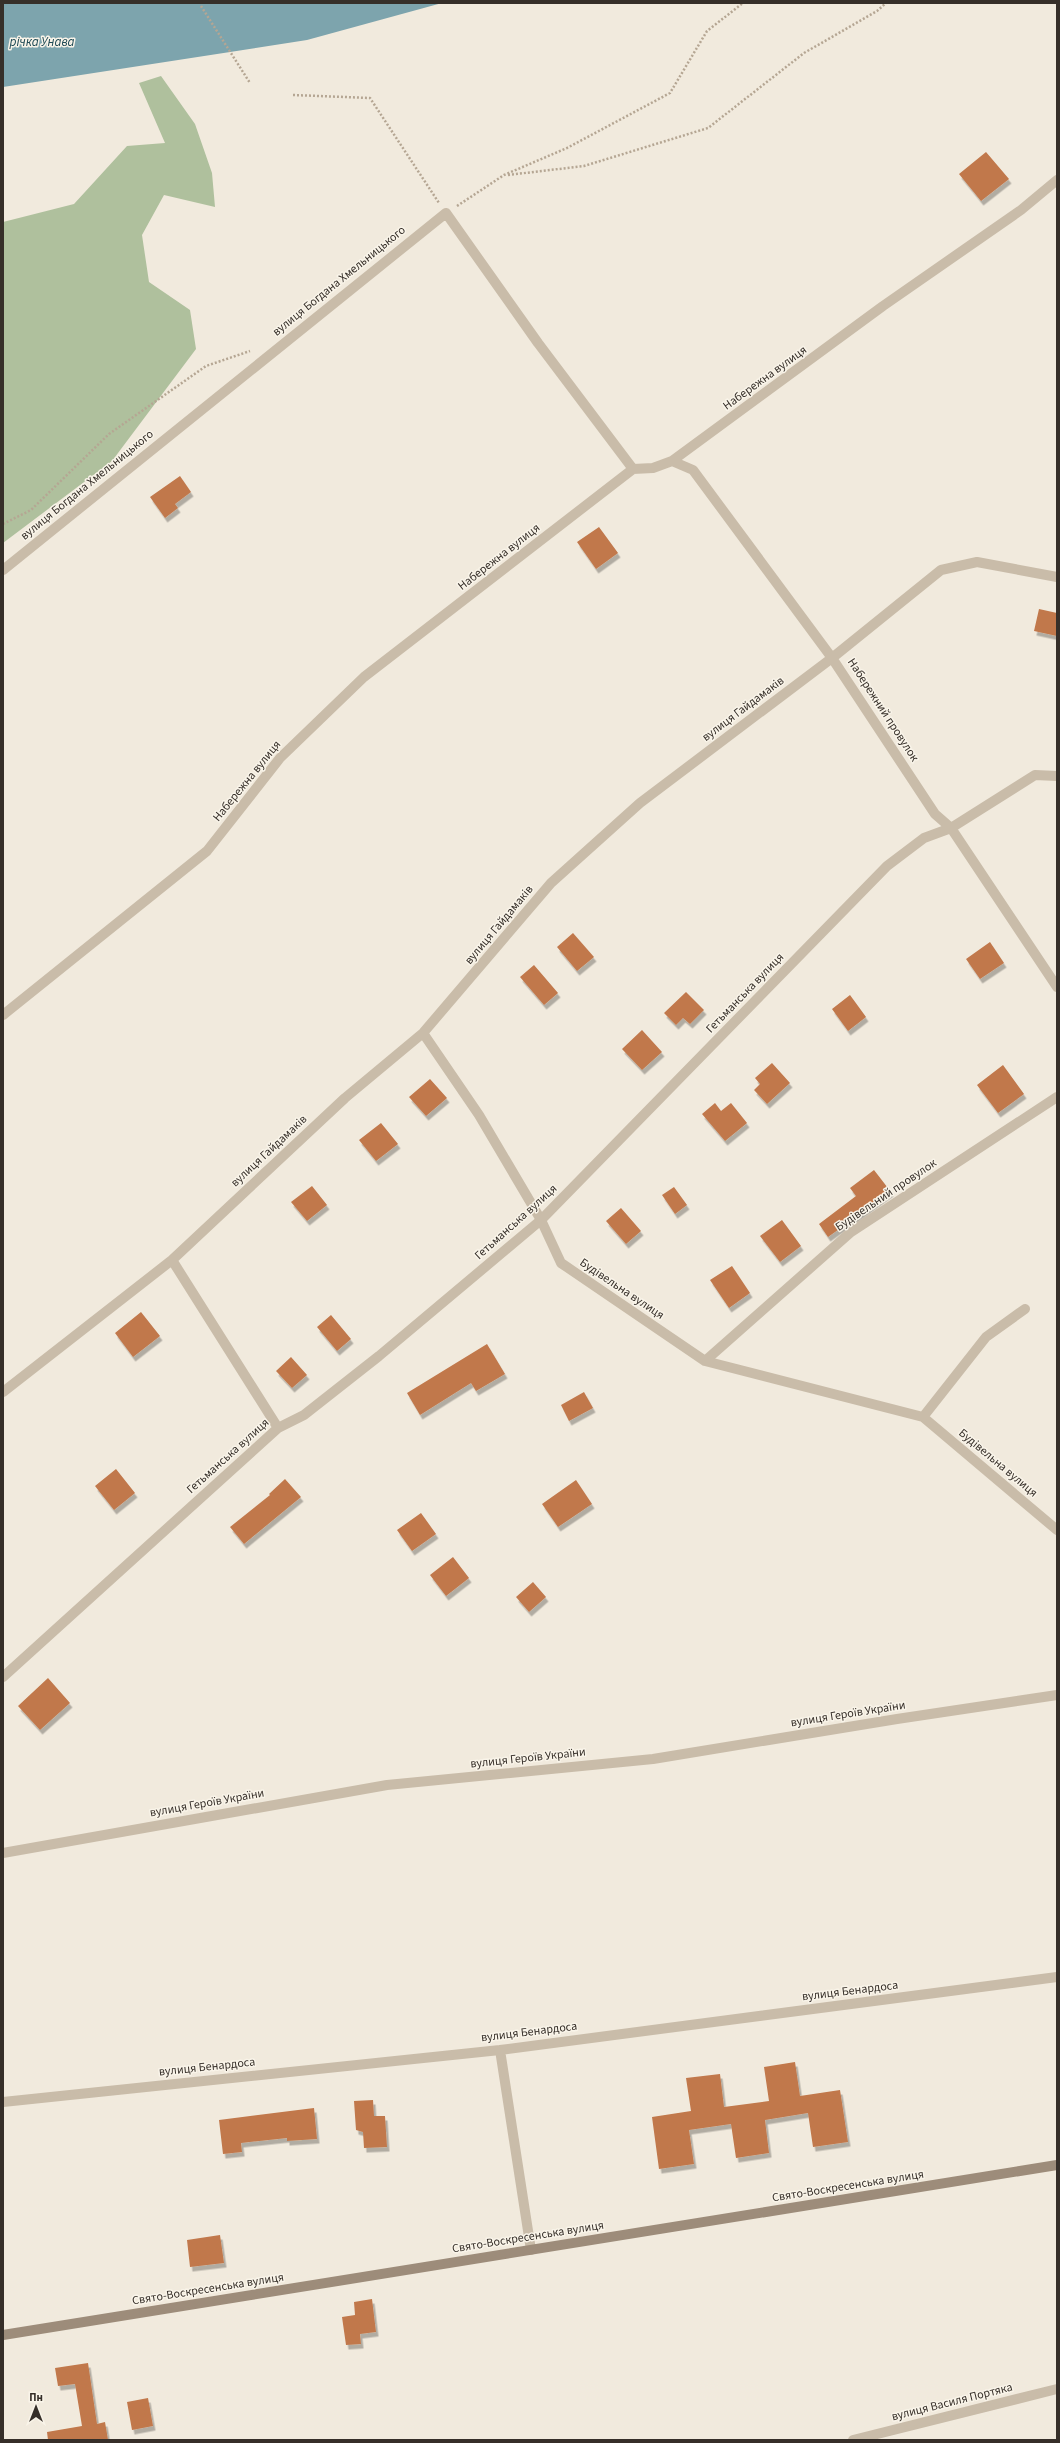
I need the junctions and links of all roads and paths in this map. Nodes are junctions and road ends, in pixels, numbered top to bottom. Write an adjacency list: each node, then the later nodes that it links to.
1 (743, 3): 6 (path)
2 (886, 3): 6 (path)
3 (201, 6): 4 (path)
4 (250, 83)
5 (293, 95): 8 (path)
6 (504, 175): 8 (path)
7 (1057, 180): 10 (street, Набережна вулиця)
8 (446, 213): 11 (street); 13 (street, вулиця Богдана Хмельницького)
9 (257, 349): 12 (path)
10 (672, 461): 11 (street, Набережна вулиця); 15 (street, Набережний провулок)
11 (634, 469): 19 (street, Набережна вулиця)
12 (3, 524)
13 (3, 570)
14 (1057, 577): 15 (street, вулиця Гайдамаків)
15 (832, 658): 17 (street, Набережний провулок); 20 (street, вулиця Гайдамаків)
16 (1057, 776): 17 (street, Гетьманська вулиця)
17 (951, 828): 18 (street, Набережний провулок); 22 (street, Гетьманська вулиця)
18 (1057, 987)
19 (3, 1015)
20 (424, 1033): 22 (street, Будівельна вулиця); 23 (street, вулиця Гайдамаків)
21 (1057, 1097): 25 (street, Будівельний провулок)
22 (541, 1220): 25 (street, Будівельна вулиця); 28 (street, Гетьманська вулиця)
23 (172, 1260): 26 (street, вулиця Гайдамаків); 28 (street)
24 (1025, 1309): 27 (street)
25 (704, 1361): 27 (street, Будівельна вулиця)
26 (3, 1392)
27 (923, 1417): 29 (street, Будівельна вулиця)
28 (278, 1428): 30 (street, Гетьманська вулиця)
29 (1057, 1530)
30 (3, 1677)
31 (1057, 1695): 32 (street, вулиця Героїв України)
32 (3, 1853)
33 (1057, 1977): 34 (street, вулиця Бенардоса)
34 (500, 2050): 35 (street, вулиця Бенардоса); 37 (street)
35 (3, 2102)
36 (1057, 2165): 37 (street, Свято-Воскресенська вулиця)
37 (531, 2250): 38 (street, Свято-Воскресенська вулиця)
38 (3, 2335)
39 (1057, 2389): 40 (street, вулиця Василя Портяка)
40 (853, 2440)

